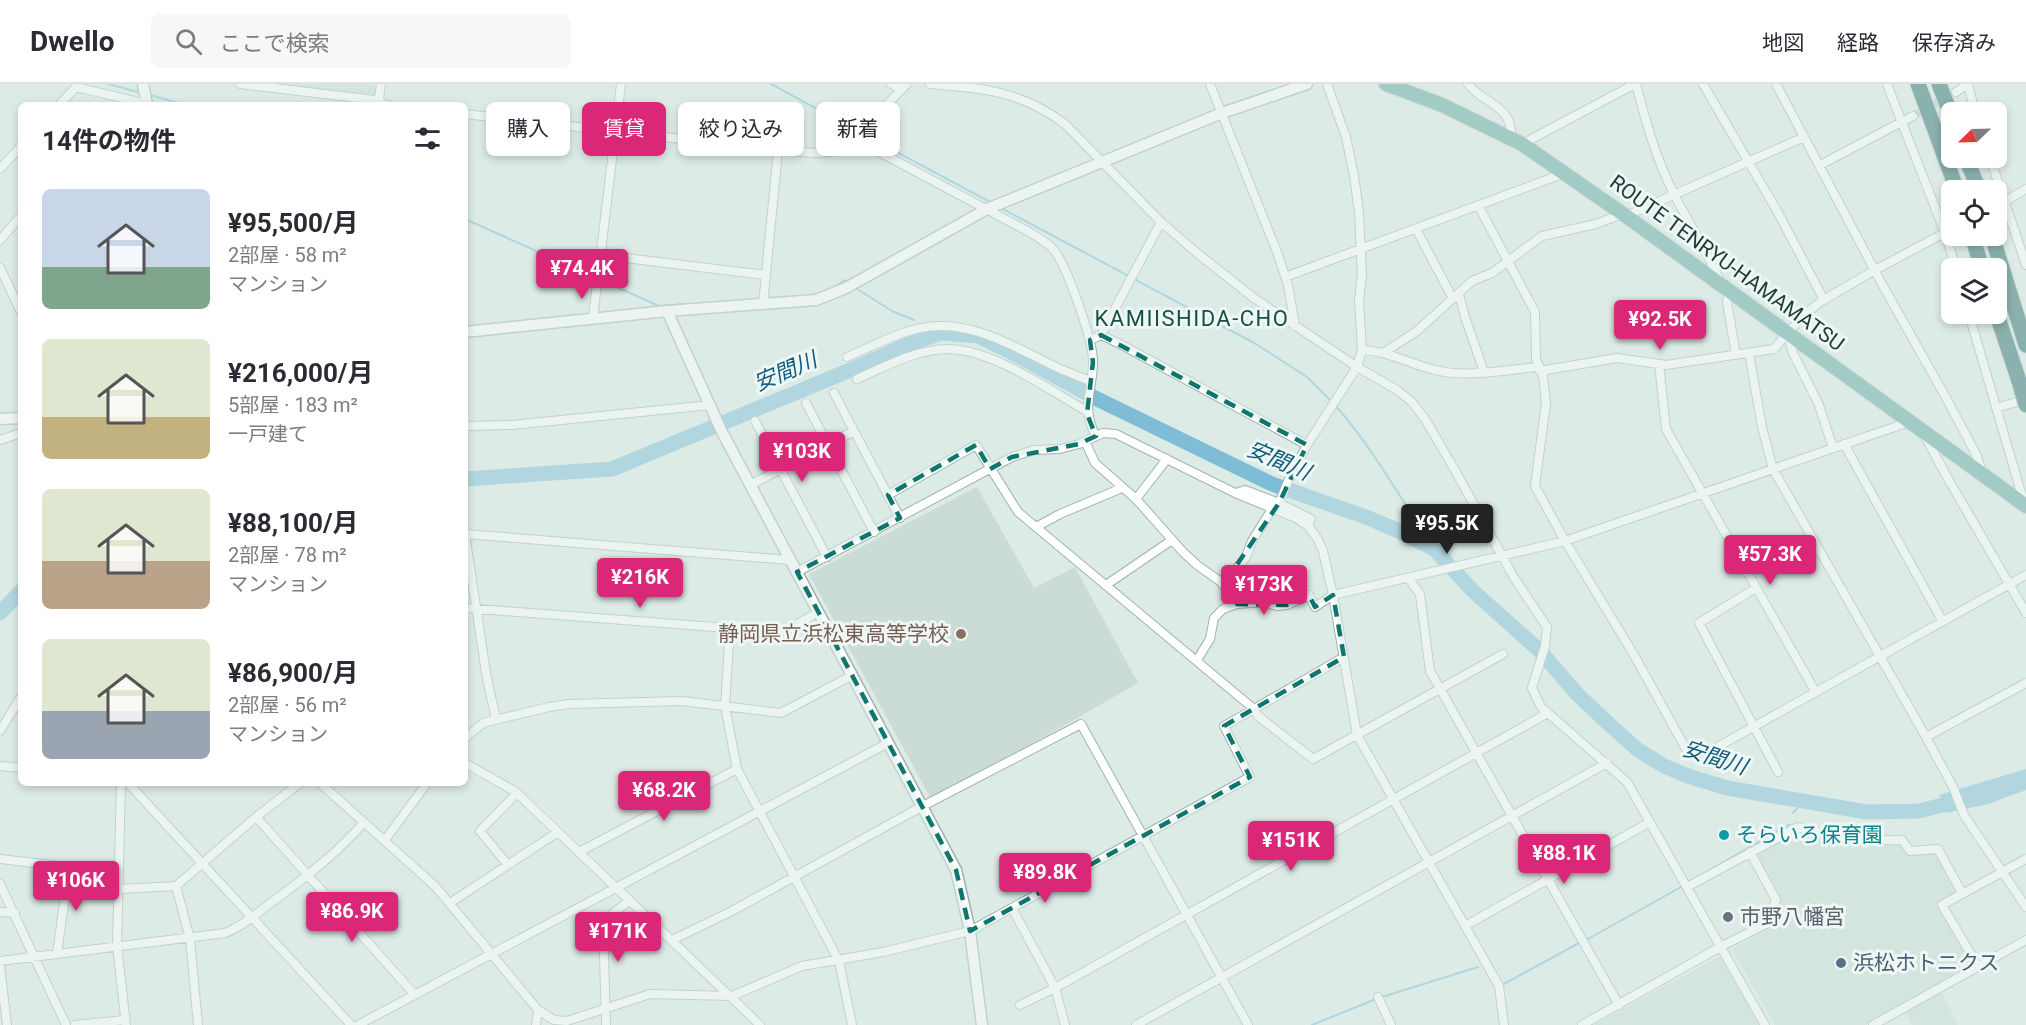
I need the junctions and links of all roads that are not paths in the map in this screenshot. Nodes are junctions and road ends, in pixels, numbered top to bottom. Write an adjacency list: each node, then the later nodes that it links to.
1 (240, 84): 26 (street)
2 (381, 84): 27 (street)
3 (621, 84): 28 (street)
4 (891, 84): 19 (street)
5 (930, 84): 43 (street)
6 (1210, 84): 32 (street)
7 (1307, 84): 32 (street)
8 (1327, 84): 63 (street)
9 (1386, 84): 38 (main road, ROUTE TENRYU-HAMAMATSU)
10 (1468, 84): 38 (street)
11 (1635, 84): 38 (street); 50 (street)
12 (1702, 84): 44 (street)
13 (1776, 84): 37 (street)
14 (1887, 84): 35 (street)
15 (1917, 84): 48 (highway)
16 (1939, 84): 30 (highway)
17 (1968, 84): 20 (street); 31 (street)
18 (144, 85): 25 (street)
19 (904, 86): 29 (street)
20 (1956, 92)
21 (133, 100): 22 (street); 23 (street); 24 (street)
22 (62, 102)
23 (129, 102)
24 (142, 102)
25 (146, 102)
26 (378, 102)
27 (381, 102)
28 (619, 102)
29 (888, 102)
30 (1946, 102)
31 (1972, 102)
32 (1222, 113): 43 (street); 70 (street)
33 (468, 114): 36 (street)
34 (1913, 116): 35 (street)
35 (1903, 122): 45 (street); 54 (street)
36 (582, 128)
37 (1804, 137): 44 (street); 45 (street)
38 (1517, 141): 47 (main road, ROUTE TENRYU-HAMAMATSU)
39 (18, 149): 46 (street)
40 (612, 156): 64 (street)
41 (777, 156): 69 (street)
42 (890, 156): 53 (street)
43 (1101, 162): 53 (street); 58 (street)
44 (1747, 163): 50 (street); 73 (street)
45 (1820, 165): 68 (street)
46 (0, 169)
47 (1566, 173): 52 (street); 55 (main road, ROUTE TENRYU-HAMAMATSU)
48 (1953, 180)
49 (2026, 189): 51 (street)
50 (1674, 195): 55 (street); 71 (street)
51 (2007, 200)
52 (1478, 205): 59 (street); 65 (street)
53 (989, 209): 74 (street); 84 (street)
54 (1941, 214)
55 (1626, 216): 65 (street); 71 (main road, ROUTE TENRYU-HAMAMATSU)
56 (2007, 218): 66 (street)
57 (18, 219): 61 (street)
58 (1161, 222): 80 (street); 83 (street)
59 (1416, 229): 63 (street); 72 (street)
60 (1941, 235): 68 (street)
61 (0, 240)
62 (1995, 246): 85 (highway)
63 (1362, 250): 70 (street); 86 (street)
64 (601, 255): 69 (street); 77 (street)
65 (1508, 262): 72 (street); 93 (street)
66 (2026, 265)
67 (0, 268): 75 (street)
68 (1875, 270): 73 (street); 123 (street)
69 (765, 275): 74 (street)
70 (1285, 277): 80 (street)
71 (1725, 288): 82 (main road, ROUTE TENRYU-HAMAMATSU); 89 (street)
72 (1456, 296): 87 (street); 94 (street)
73 (1824, 300): 82 (street)
74 (763, 304): 76 (street)
75 (18, 306)
76 (667, 311): 77 (street); 102 (street)
77 (593, 318): 81 (street)
78 (1972, 324): 101 (street)
79 (2000, 324): 100 (highway, bridge)
80 (1295, 326): 92 (street)
81 (468, 332)
82 (1788, 333): 88 (street); 107 (main road, ROUTE TENRYU-HAMAMATSU); 118 (street)
83 (1101, 335): 84 (street); 117 (street)
84 (1090, 340): 96 (street)
85 (2026, 345)
86 (1362, 350): 87 (street); 92 (street)
87 (1383, 353): 94 (street)
88 (1749, 353): 89 (street); 122 (street)
89 (1736, 355): 91 (street)
90 (847, 357): 96 (street)
91 (1659, 364): 93 (street); 126 (street)
92 (1357, 367): 117 (street); 139 (street)
93 (1539, 369): 94 (street); 136 (street)
94 (1484, 372)
95 (857, 379): 103 (street)
96 (1090, 381): 103 (street)
97 (834, 393): 109 (street)
98 (2026, 399): 101 (street)
99 (806, 404): 115 (street)
100 (2026, 405)
101 (1996, 408): 130 (street)
102 (712, 410): 108 (street); 124 (street)
103 (1088, 412): 112 (street)
104 (0, 418): 105 (street)
105 (18, 418)
106 (754, 421): 120 (street)
107 (1909, 422): 110 (main road, ROUTE TENRYU-HAMAMATSU); 116 (street)
108 (468, 426)
109 (854, 431): 115 (street); 127 (street)
110 (1924, 432): 123 (main road, ROUTE TENRYU-HAMAMATSU); 144 (street)
111 (18, 434): 113 (street)
112 (1096, 436): 114 (street); 119 (street)
113 (0, 440)
114 (1085, 441): 121 (street); 125 (street)
115 (828, 444): 120 (street); 133 (street)
116 (1844, 444): 118 (street); 154 (street)
117 (1307, 446): 129 (street)
118 (1833, 448): 122 (street)
119 (1167, 459): 128 (street); 129 (street)
120 (780, 469): 124 (street); 138 (street)
121 (990, 469): 127 (street); 131 (street); 132 (street)
122 (1773, 470): 126 (street); 157 (street)
123 (1983, 475): 130 (main road, ROUTE TENRYU-HAMAMATSU)
124 (750, 485): 140 (street)
125 (1122, 488): 128 (street); 132 (street)
126 (1703, 494): 136 (street); 147 (street)
127 (888, 495): 131 (street)
128 (1136, 499): 135 (street)
129 (1277, 504): 146 (street); 148 (street)
130 (2026, 507)
131 (900, 518): 133 (street)
132 (1036, 526): 145 (street)
133 (874, 532): 138 (street)
134 (468, 534): 140 (street)
135 (1172, 540): 145 (street); 146 (street)
136 (1564, 542): 139 (street); 169 (street)
137 (468, 554): 150 (street)
138 (827, 557): 141 (street)
139 (1502, 557): 143 (street); 167 (street)
140 (790, 560): 141 (street)
141 (797, 572): 152 (street)
142 (2026, 575): 144 (street)
143 (1408, 578): 148 (street); 162 (street)
144 (2008, 584): 153 (street); 154 (street)
145 (1106, 585): 159 (street)
146 (1224, 585): 149 (street)
147 (1756, 588): 163 (street); 169 (street)
148 (1333, 595): 149 (street); 158 (street)
149 (1237, 604): 159 (street)
150 (476, 608): 151 (street); 155 (street); 168 (street)
151 (468, 609)
152 (818, 612): 155 (street); 160 (street)
153 (2026, 614)
154 (1942, 620): 157 (street)
155 (730, 627): 165 (street)
156 (1503, 654): 162 (street)
157 (1880, 655): 163 (street); 173 (street)
158 (1344, 657): 166 (street); 171 (street)
159 (1197, 660): 166 (street)
160 (851, 676): 165 (street); 174 (street)
161 (2026, 683): 173 (street)
162 (1440, 688): 171 (street); 175 (street)
163 (1815, 691): 169 (street)
164 (18, 702): 170 (street)
165 (725, 706): 168 (street); 180 (street)
166 (1254, 709): 171 (street); 196 (street)
167 (1548, 713): 175 (street); 176 (street)
168 (496, 719): 172 (street)
169 (1755, 727): 181 (street)
170 (0, 731)
171 (1357, 735): 188 (street)
172 (468, 736)
173 (1926, 737): 207 (street)
174 (888, 743): 189 (street); 190 (street)
175 (1477, 753): 188 (street); 191 (street)
176 (1607, 763): 191 (street); 194 (street)
177 (468, 765): 187 (street)
178 (0, 766): 179 (street)
179 (18, 768)
180 (737, 769): 190 (street); 198 (street)
181 (1778, 772)
182 (122, 786): 205 (street)
183 (131, 786): 203 (street)
184 (296, 786): 192 (street)
185 (323, 786): 193 (street)
186 (425, 786): 197 (street)
187 (517, 793): 195 (street); 204 (street)
188 (1394, 801): 202 (street); 223 (street)
189 (921, 807): 196 (street); 209 (street); 226 (street)
190 (760, 811): 209 (street); 213 (street)
191 (1512, 815): 202 (street); 210 (street)
192 (256, 817): 203 (street); 208 (street)
193 (364, 822): 197 (street); 208 (street)
194 (1650, 822): 210 (street); 214 (street)
195 (558, 832): 198 (street); 204 (street)
196 (1143, 836): 220 (street); 223 (street)
197 (386, 840): 218 (street)
198 (579, 852): 213 (street)
199 (1750, 852): 214 (street); 216 (street); 231 (street)
200 (0, 859): 206 (street)
201 (2026, 859): 207 (street)
202 (1429, 863): 225 (street); 239 (street)
203 (202, 865): 212 (street); 224 (street)
204 (508, 865): 218 (street)
205 (119, 866): 206 (street); 215 (street)
206 (69, 867): 232 (street)
207 (2001, 873): 216 (street); 219 (street)
208 (309, 874): 224 (street); 241 (street)
209 (794, 875): 228 (street); 236 (street)
210 (1548, 879): 225 (street); 245 (street)
211 (0, 884): 222 (street)
212 (176, 886): 215 (street); 227 (street)
213 (616, 887): 217 (street); 233 (street)
214 (1687, 887): 231 (street)
215 (119, 889): 230 (street)
216 (1962, 893): 238 (street)
217 (629, 901): 228 (street); 247 (street)
218 (450, 903): 233 (street)
219 (2026, 907)
220 (1012, 908): 226 (street); 240 (street)
221 (0, 912): 222 (street)
222 (15, 913): 234 (street)
223 (1187, 915): 239 (street); 240 (street)
224 (251, 918): 227 (street); 253 (street)
225 (1465, 926): 264 (street)
226 (970, 931): 236 (street); 259 (street)
227 (190, 939): 230 (street); 252 (street)
228 (672, 940): 242 (street)
229 (2026, 940): 238 (street)
230 (117, 946): 232 (street); 248 (street)
231 (1720, 947): 245 (street); 266 (street)
232 (57, 954): 234 (street)
233 (492, 954): 241 (street); 246 (street)
234 (35, 956): 235 (street); 250 (street)
235 (0, 961)
236 (839, 961): 242 (street); 258 (street)
237 (0, 966): 249 (street)
238 (1978, 966): 267 (street)
239 (1222, 978): 261 (street); 262 (street)
240 (1055, 988): 244 (street); 260 (street)
241 (415, 995): 254 (street)
242 (732, 996): 247 (street); 257 (street)
243 (1378, 998): 263 (street)
244 (1020, 1005)
245 (1619, 1005): 265 (street)
246 (538, 1010): 247 (street); 255 (street)
247 (606, 1010): 256 (street)
248 (126, 1022): 251 (street)
249 (7, 1025)
250 (66, 1025)
251 (75, 1025)
252 (198, 1025)
253 (351, 1025)
254 (358, 1025)
255 (536, 1025)
256 (606, 1025)
257 (760, 1025)
258 (852, 1025)
259 (982, 1025)
260 (1065, 1025)
261 (1136, 1025)
262 (1248, 1025)
263 (1391, 1025)
264 (1504, 1025)
265 (1582, 1025)
266 (1765, 1025)
267 (1873, 1025)

